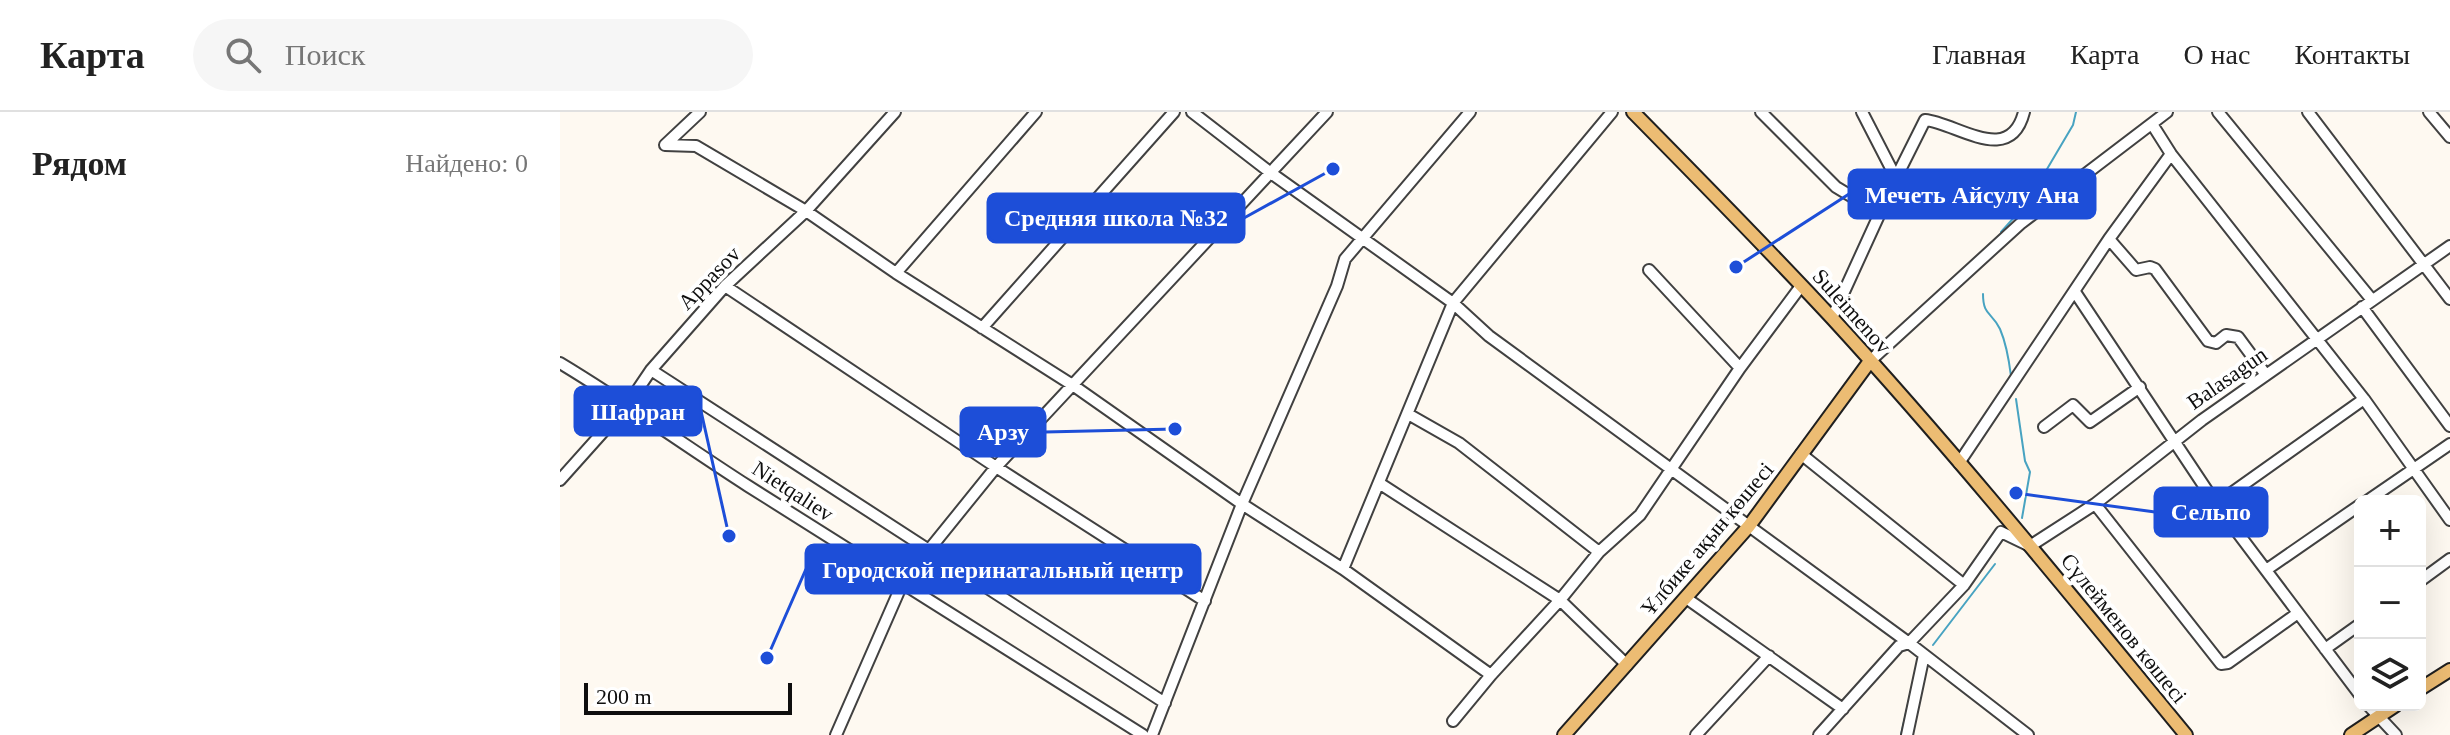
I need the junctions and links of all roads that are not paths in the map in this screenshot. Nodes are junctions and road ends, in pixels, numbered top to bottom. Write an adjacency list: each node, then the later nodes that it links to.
1 (895, 112): 23 (street, Appasov)
2 (1036, 112): 30 (street)
3 (1174, 112): 38 (street)
4 (1192, 112): 21 (street)
5 (1327, 112): 21 (street)
6 (1470, 112): 25 (street)
7 (1612, 112): 35 (street)
8 (1633, 112): 32 (main road, Suleimenov)
9 (1761, 112): 24 (street)
10 (1862, 112): 22 (street)
11 (2024, 112): 22 (street)
12 (2167, 112): 17 (street)
13 (2218, 112): 36 (street)
14 (2308, 112): 28 (street)
15 (2429, 112): 18 (street)
16 (696, 116): 19 (street); 19 (street)
17 (2152, 124): 20 (street); 40 (street)
18 (2450, 137)
19 (696, 146): 23 (street)
20 (2171, 154): 26 (street); 39 (street)
21 (1271, 173): 25 (street); 45 (street)
22 (1896, 178): 24 (street)
23 (806, 211): 30 (street); 31 (street, Appasov)
24 (1879, 213): 37 (street)
25 (1360, 238): 35 (street); 62 (street)
26 (2109, 239): 33 (street); 44 (street)
27 (2450, 246): 28 (street, Balasagun)
28 (2424, 263): 34 (street); 36 (street, Balasagun)
29 (1649, 270): 42 (street)
30 (896, 273): 38 (street)
31 (725, 286): 43 (street, Appasov); 56 (street)
32 (1801, 286): 37 (main road, Suleimenov); 42 (street)
33 (2075, 292): 46 (street); 55 (street)
34 (2450, 299)
35 (1453, 303): 49 (street); 58 (street)
36 (2367, 304): 39 (street, Balasagun); 50 (street)
37 (1832, 318): 40 (main road, Suleimenov)
38 (982, 328): 45 (street)
39 (2318, 338): 44 (street, Balasagun); 47 (street)
40 (1870, 361): 54 (main road, Ұлбике ақын көшесі); 55 (main road, Suleimenov)
41 (560, 363): 48 (street, Nietqaliev)
42 (1740, 368): 58 (street)
43 (651, 370): 48 (street, Appasov); 69 (street)
44 (2266, 375): 52 (street, Balasagun)
45 (1074, 386): 56 (street); 62 (street)
46 (2140, 387): 51 (street); 52 (street)
47 (2364, 399): 57 (street); 64 (street)
48 (628, 404): 59 (street, Appasov); 75 (street, Nietqaliev)
49 (1408, 414): 60 (street); 70 (street)
50 (2450, 426)
51 (2044, 427)
52 (2175, 441): 63 (street, Balasagun); 64 (street)
53 (2450, 444): 57 (street)
54 (1801, 454): 67 (main road, Ұлбике ақын көшесі); 76 (street)
55 (1959, 463): 68 (main road, Suleimenov)
56 (996, 467): 69 (street); 79 (street)
57 (2413, 469): 61 (street); 66 (street)
58 (1671, 471): 67 (street); 70 (street)
59 (560, 480)
60 (1379, 483): 72 (street); 78 (street)
61 (2376, 495)
62 (1242, 504): 72 (street); 79 (street)
63 (2095, 504): 68 (street, Balasagun); 80 (street)
64 (2216, 504): 73 (street)
65 (2354, 509): 73 (street)
66 (2450, 520)
67 (1749, 526): 77 (main road, Ұлбике ақын көшесі); 82 (street)
68 (2030, 546): 76 (street); 105 (main road, Сүлейменов көшесі)
69 (929, 550): 75 (street); 91 (street)
70 (1599, 552): 78 (street)
71 (2450, 559): 74 (street)
72 (1343, 569): 88 (street)
73 (2266, 570): 80 (street)
74 (2426, 577)
75 (903, 582): 97 (street); 98 (street, Nietqaliev)
76 (1964, 585): 82 (street)
77 (1686, 598): 85 (street); 86 (main road, Ұлбике ақын көшесі)
78 (1560, 600): 86 (street); 88 (street)
79 (1205, 601): 91 (street)
80 (2298, 613): 83 (street)
81 (2354, 628): 83 (street)
82 (1909, 643): 84 (street); 92 (street)
83 (2325, 649): 90 (street)
84 (1924, 655): 103 (street); 104 (street)
85 (1769, 656): 92 (street); 101 (street)
86 (1627, 665): 100 (main road, Ұлбике ақын көшесі)
87 (2450, 670): 89 (main road)
88 (1491, 675): 96 (street)
89 (2426, 685)
90 (2354, 687)
91 (1165, 703): 99 (street)
92 (1843, 709): 102 (street)
93 (2372, 711): 95 (street)
94 (2386, 711): 95 (main road)
95 (2377, 717): 106 (main road); 107 (street)
96 (1453, 721)
97 (836, 735)
98 (1143, 735)
99 (1152, 735)
100 (1564, 735)
101 (1696, 735)
102 (1819, 735)
103 (1907, 735)
104 (2028, 735)
105 (2186, 735)
106 (2351, 735)
107 (2396, 735)

